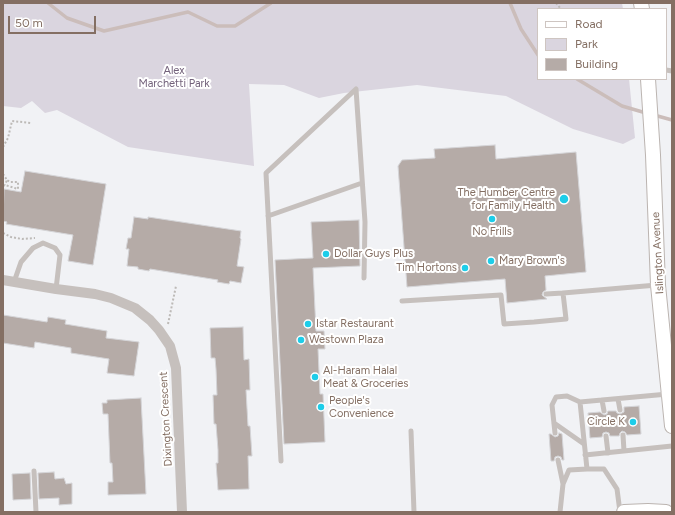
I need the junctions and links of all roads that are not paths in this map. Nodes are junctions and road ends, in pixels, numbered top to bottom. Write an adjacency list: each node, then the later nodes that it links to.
1 (648, 86): 7 (main road, Islington Avenue)
2 (362, 183): 3 (lane); 3 (lane); 4 (lane)
3 (268, 216): 30 (lane)
4 (364, 278)
5 (3, 280): 6 (street, Dixington Crescent)
6 (14, 282): 8 (street, Dixington Crescent); 8 (lane)
7 (658, 285): 9 (lane); 12 (main road, Islington Avenue)
8 (56, 289): 35 (street, Dixington Crescent)
9 (563, 293): 10 (lane); 11 (lane)
10 (546, 294)
11 (402, 301)
12 (669, 394): 13 (lane); 19 (main road, Islington Avenue)
13 (618, 399): 14 (lane); 16 (lane)
14 (602, 400): 15 (lane); 17 (lane)
15 (580, 402): 18 (lane); 24 (lane)
16 (620, 410)
17 (604, 412)
18 (554, 422): 21 (lane); 24 (lane)
19 (672, 426)
20 (411, 431): 36 (lane)
21 (555, 434)
22 (623, 435): 26 (lane)
23 (606, 436): 27 (lane)
24 (584, 444): 28 (lane)
25 (672, 446): 26 (lane)
26 (624, 451): 27 (lane)
27 (608, 453): 28 (lane)
28 (585, 455): 31 (lane)
29 (558, 460): 33 (lane)
30 (281, 461)
31 (586, 469): 33 (lane); 38 (lane)
32 (34, 471): 34 (lane)
33 (563, 484): 37 (lane)
34 (36, 512)
35 (182, 512)
36 (414, 512)
37 (560, 512)
38 (620, 512)
39 (624, 512): 40 (main road)
40 (666, 512)

